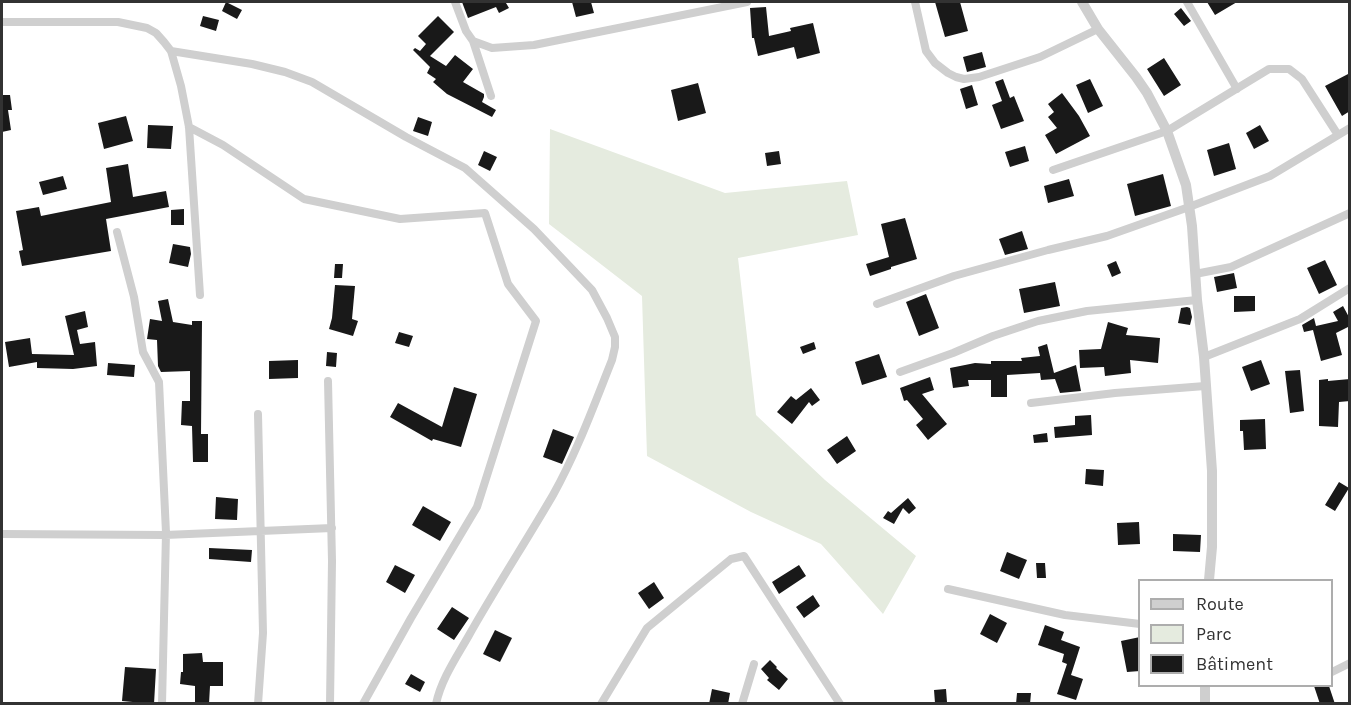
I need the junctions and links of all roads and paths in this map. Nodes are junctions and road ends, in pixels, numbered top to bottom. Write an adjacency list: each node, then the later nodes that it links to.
1 (455, 2): 8 (street)
2 (747, 2): 8 (street)
3 (915, 2): 7 (street)
4 (1082, 2): 7 (street)
5 (1187, 2): 10 (street)
6 (2, 22): 9 (street)
7 (1098, 29): 14 (street)
8 (473, 41): 11 (street)
9 (171, 51): 12 (street); 46 (street)
10 (1237, 89): 14 (street); 15 (street)
11 (491, 96)
12 (189, 127): 22 (street); 45 (street)
13 (1350, 128): 15 (street)
14 (1167, 131): 16 (street); 17 (street)
15 (1338, 135): 17 (street)
16 (1053, 170)
17 (1189, 207): 20 (street); 24 (street)
18 (1350, 213): 20 (street)
19 (117, 232): 34 (street)
20 (1195, 274): 23 (street)
21 (1350, 288): 25 (street)
22 (200, 295)
23 (1197, 300): 25 (street); 26 (street)
24 (877, 304)
25 (1204, 357): 28 (street)
26 (900, 372)
27 (328, 381): 31 (street)
28 (1205, 386): 29 (street); 35 (street)
29 (1031, 403)
30 (258, 414): 32 (street)
31 (331, 528): 32 (street); 44 (street)
32 (260, 532): 34 (street); 43 (street)
33 (2, 534): 34 (street)
34 (165, 535): 42 (street)
35 (1209, 579)
36 (948, 589): 37 (street)
37 (1138, 624)
38 (1350, 663): 40 (street)
39 (754, 664): 48 (street)
40 (1333, 672)
41 (1205, 687): 50 (street)
42 (162, 704)
43 (258, 704)
44 (330, 704)
45 (363, 704)
46 (436, 704)
47 (601, 704): 49 (street)
48 (742, 704)
49 (840, 704)
50 (1205, 704)

